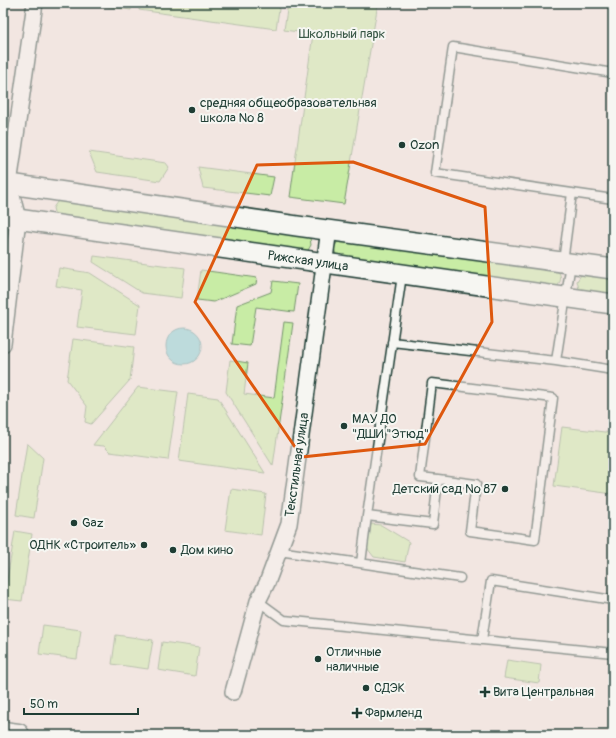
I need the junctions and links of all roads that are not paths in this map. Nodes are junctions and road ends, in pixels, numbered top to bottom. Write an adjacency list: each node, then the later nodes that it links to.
1 (35, 3): 3 (street)
2 (613, 73): 4 (lane)
3 (6, 184): 6 (street); 7 (street)
4 (572, 193): 5 (lane); 9 (lane)
5 (613, 199)
6 (11, 218): 8 (street, Рижская улица); 15 (street)
7 (329, 230): 8 (street, Текстильная улица); 9 (street)
8 (324, 263): 11 (street, Рижская улица); 20 (street, Текстильная улица)
9 (567, 263): 10 (street); 12 (lane)
10 (613, 269)
11 (402, 275): 12 (street, Рижская улица); 14 (lane)
12 (566, 298): 13 (street, Рижская улица); 16 (lane)
13 (613, 304)
14 (392, 342): 16 (lane); 19 (lane)
15 (3, 344)
16 (556, 361): 17 (lane)
17 (613, 370)
18 (438, 479): 18 (lane); 19 (lane)
19 (367, 516): 21 (lane)
20 (279, 551): 21 (lane); 24 (street, Текстильная улица)
21 (361, 563): 22 (lane)
22 (460, 578)
23 (613, 600): 25 (lane)
24 (258, 601): 25 (lane); 27 (street, Текстильная улица)
25 (482, 640): 26 (lane)
26 (613, 653)
27 (233, 692)
28 (3, 733): 29 (main road)
29 (18, 735)

